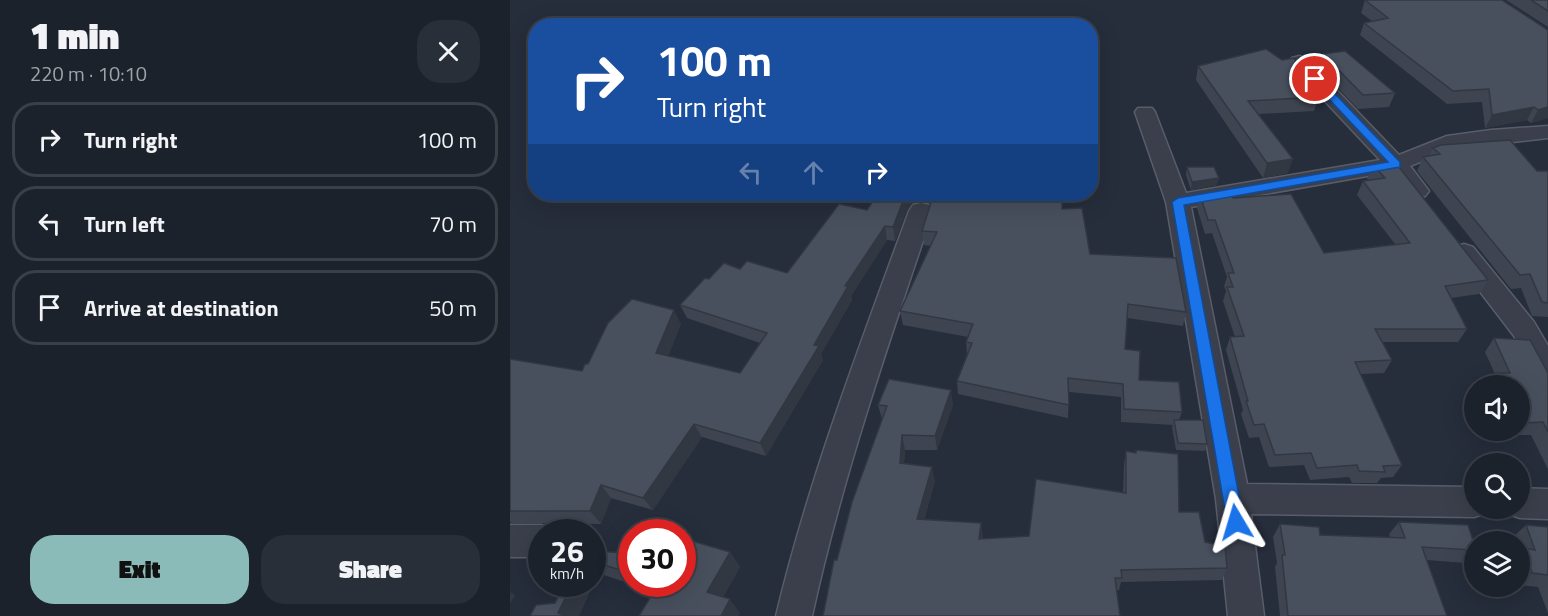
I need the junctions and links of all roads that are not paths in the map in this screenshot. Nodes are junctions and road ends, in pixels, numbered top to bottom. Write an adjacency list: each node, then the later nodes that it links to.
1 (1299, 62): 4 (street)
2 (1145, 111): 5 (street)
3 (1548, 132): 4 (street)
4 (1396, 164): 5 (street); 6 (street)
5 (1178, 202): 11 (street)
6 (1432, 210)
7 (921, 211): 17 (street)
8 (1453, 238): 9 (street)
9 (1536, 330): 10 (street)
10 (1548, 372)
11 (1233, 498): 12 (street); 18 (street)
12 (1464, 502)
13 (1530, 503): 14 (street)
14 (1548, 504)
15 (510, 541): 16 (street)
16 (528, 542)
17 (794, 616)
18 (1246, 616)

